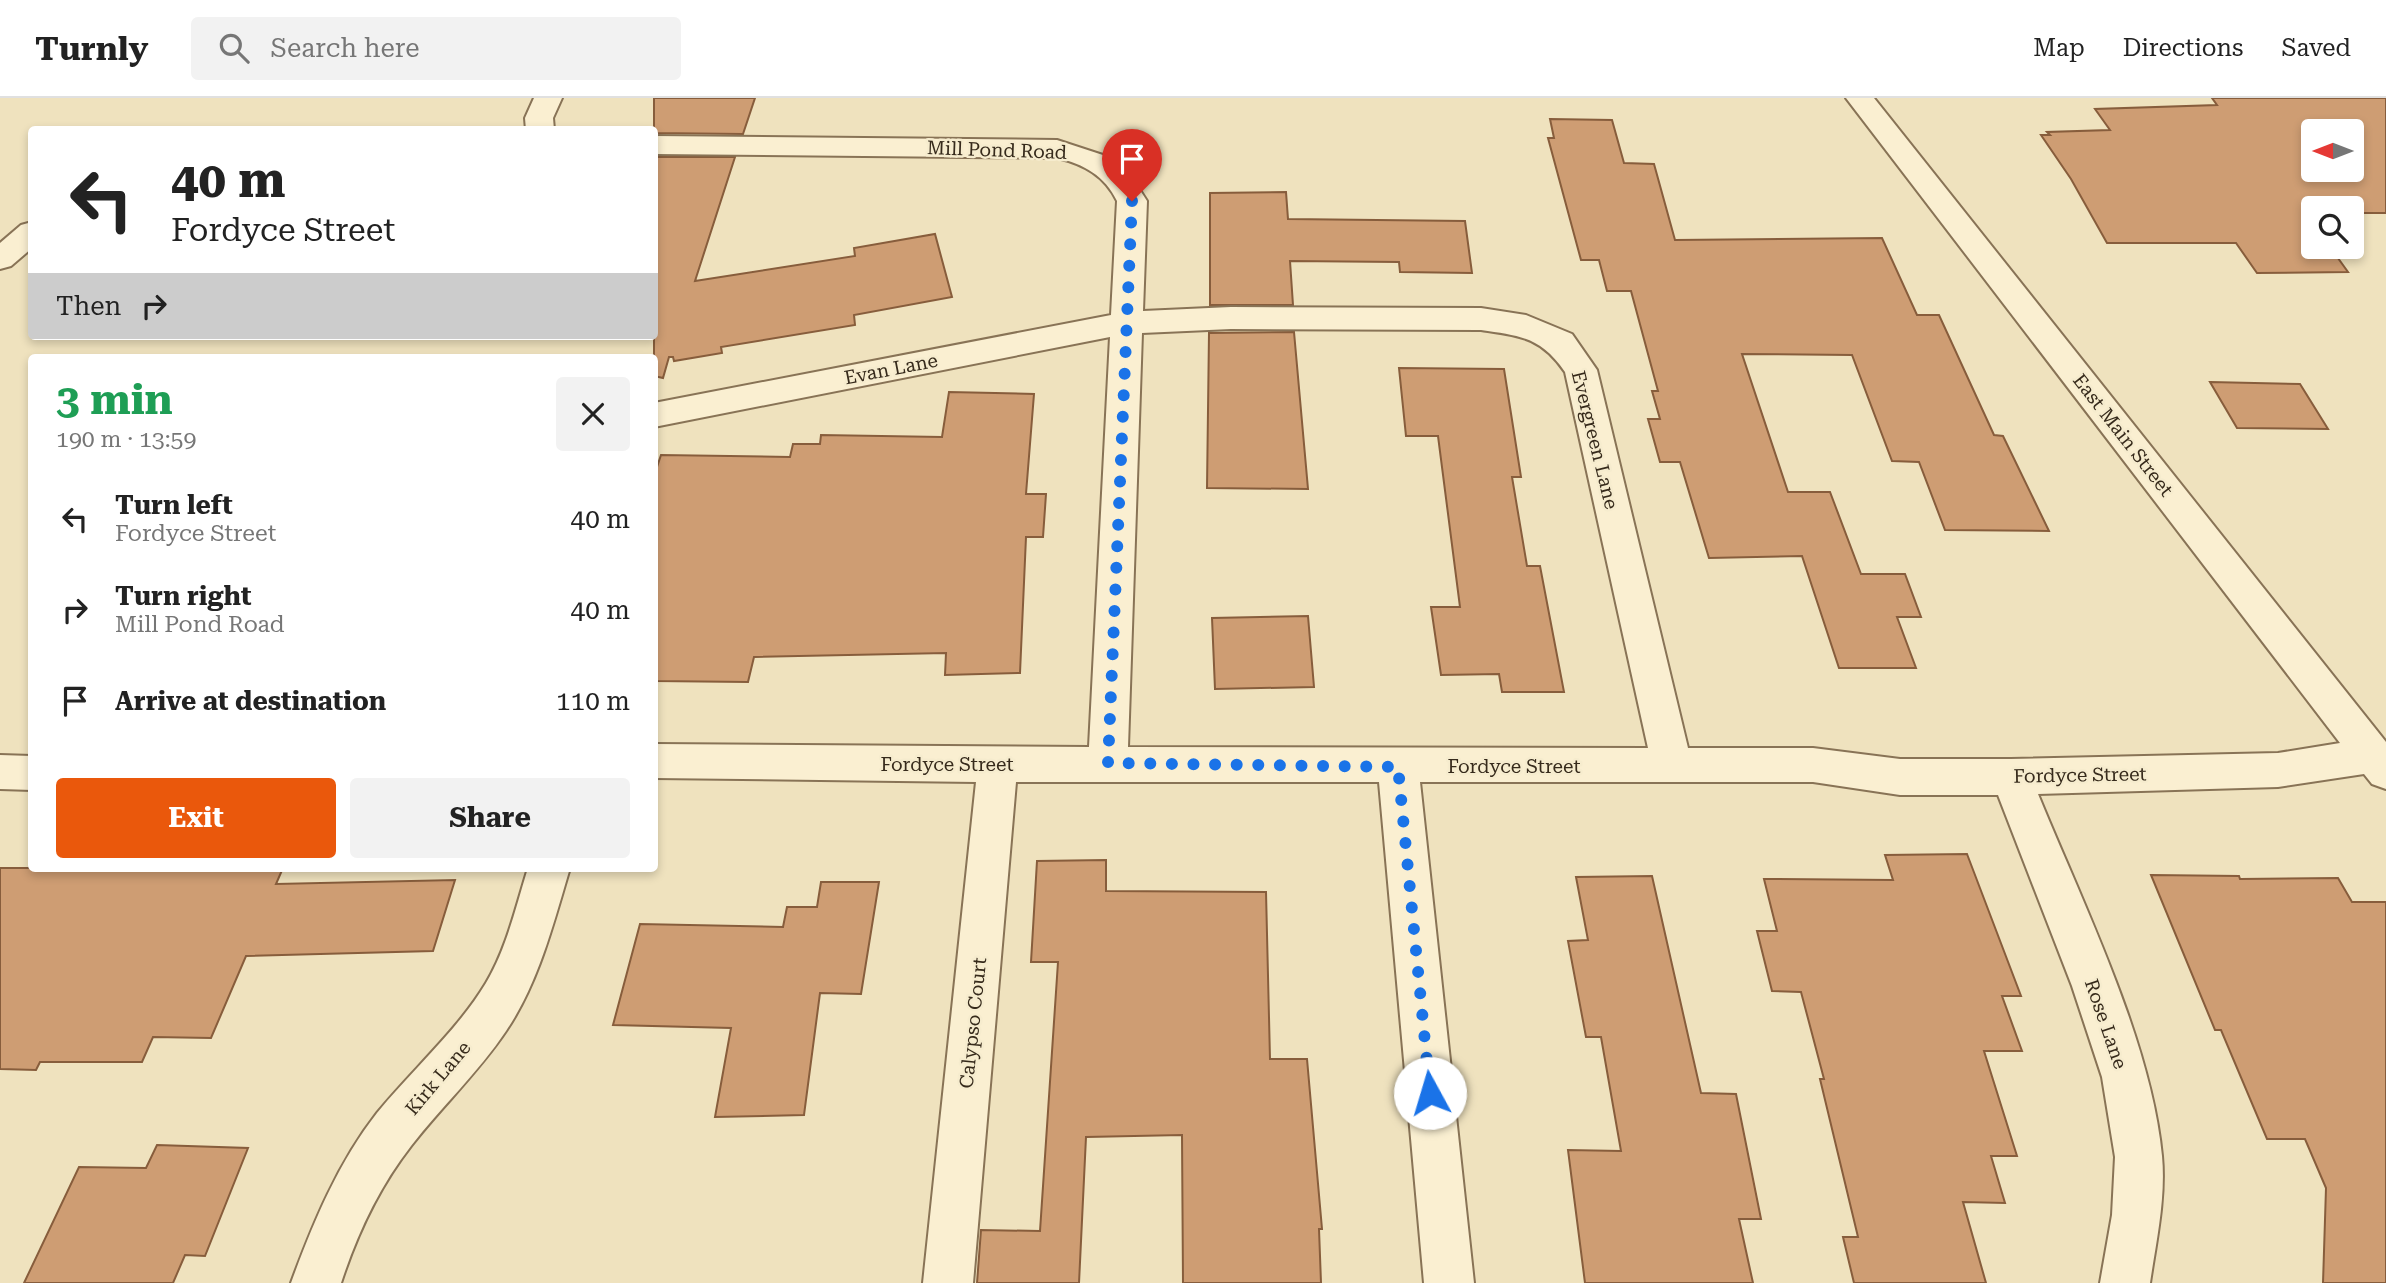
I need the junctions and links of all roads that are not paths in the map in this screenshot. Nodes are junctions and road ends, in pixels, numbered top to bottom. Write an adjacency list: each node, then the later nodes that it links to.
1 (548, 98): 3 (street)
2 (1860, 98): 11 (street, East Main Street)
3 (540, 126)
4 (658, 145): 7 (street, Mill Pond Road)
5 (28, 235): 6 (street)
6 (0, 259)
7 (1127, 323): 8 (street, Evan Lane); 10 (street, Mill Pond Road); 13 (street, Evergreen Lane)
8 (658, 414)
9 (658, 761): 12 (street, Fordyce Street)
10 (1108, 763): 12 (street, Fordyce Street); 14 (street, Fordyce Street)
11 (2379, 763): 17 (street, Fordyce Street)
12 (998, 764): 20 (street, Calypso Court)
13 (1672, 765): 14 (street, Fordyce Street); 17 (street, Fordyce Street)
14 (1398, 767): 21 (street)
15 (0, 772): 16 (street)
16 (28, 772)
17 (2011, 777): 22 (street, Rose Lane)
18 (548, 872): 19 (street, Kirk Lane)
19 (316, 1283)
20 (948, 1283)
21 (1449, 1283)
22 (2125, 1283)

